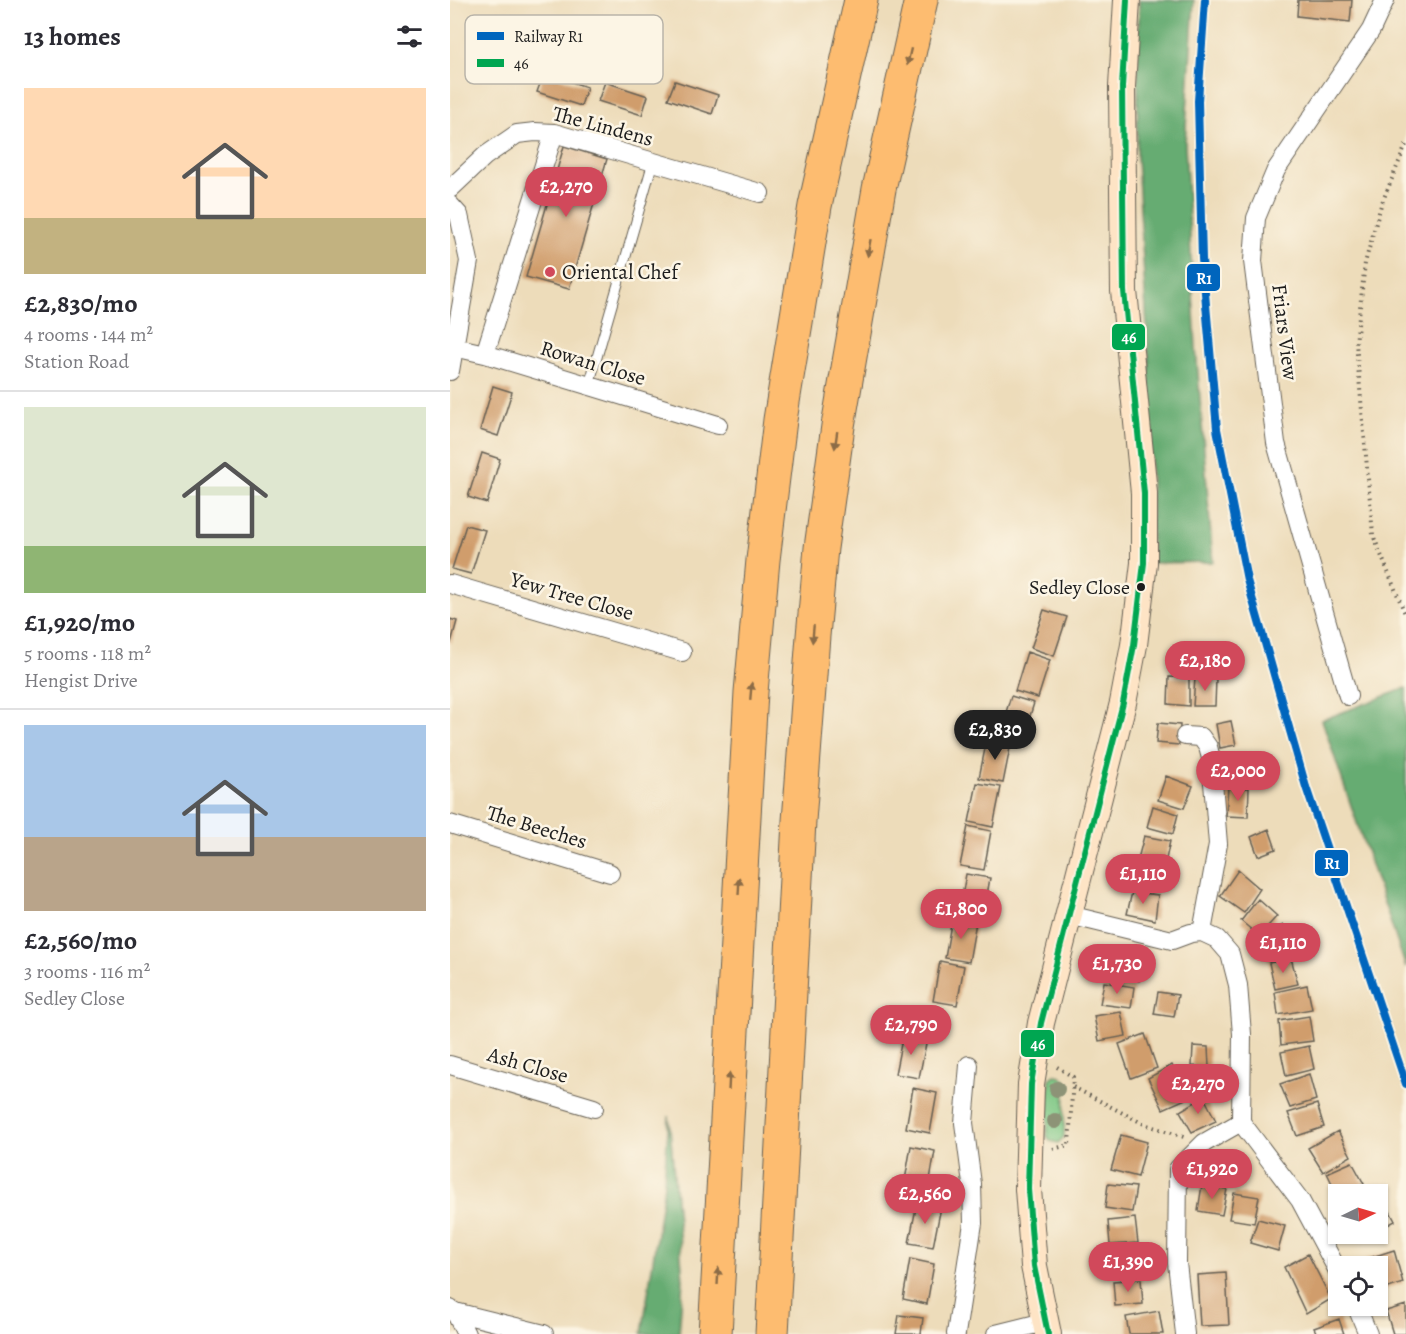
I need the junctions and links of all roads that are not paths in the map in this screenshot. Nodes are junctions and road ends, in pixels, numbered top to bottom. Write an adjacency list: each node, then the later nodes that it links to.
1 (861, 0): 33 (highway, one-way to 1)
2 (921, 0): 34 (highway, one-way to 34)
3 (1126, 0): 21 (street)
4 (1385, 0): 17 (street, Friars View)
5 (554, 133): 6 (street, The Lindens); 7 (street, The Lindens); 11 (street)
6 (653, 162): 8 (street, The Lindens); 13 (lane)
7 (450, 189)
8 (760, 193)
9 (450, 206): 10 (street)
10 (454, 347): 11 (street, Rowan Close); 12 (street)
11 (485, 354): 13 (street, Rowan Close)
12 (450, 371)
13 (589, 385): 14 (street, Rowan Close)
14 (718, 425)
15 (450, 584): 16 (street, Yew Tree Close)
16 (682, 652)
17 (1348, 696)
18 (1185, 736): 22 (street)
19 (450, 824): 20 (street, The Beeches)
20 (610, 873)
21 (1069, 915): 22 (street); 30 (street)
22 (1202, 932): 26 (street)
23 (450, 1065): 25 (street, Ash Close)
24 (969, 1065): 35 (street)
25 (594, 1108)
26 (1241, 1122): 27 (street); 37 (street)
27 (1330, 1256)
28 (452, 1311): 31 (street); 32 (street)
29 (1361, 1316): 38 (street)
30 (1046, 1328): 36 (street)
31 (466, 1334)
32 (544, 1334)
33 (715, 1334)
34 (772, 1334)
35 (956, 1334)
36 (996, 1334)
37 (1185, 1334)
38 (1368, 1334)

